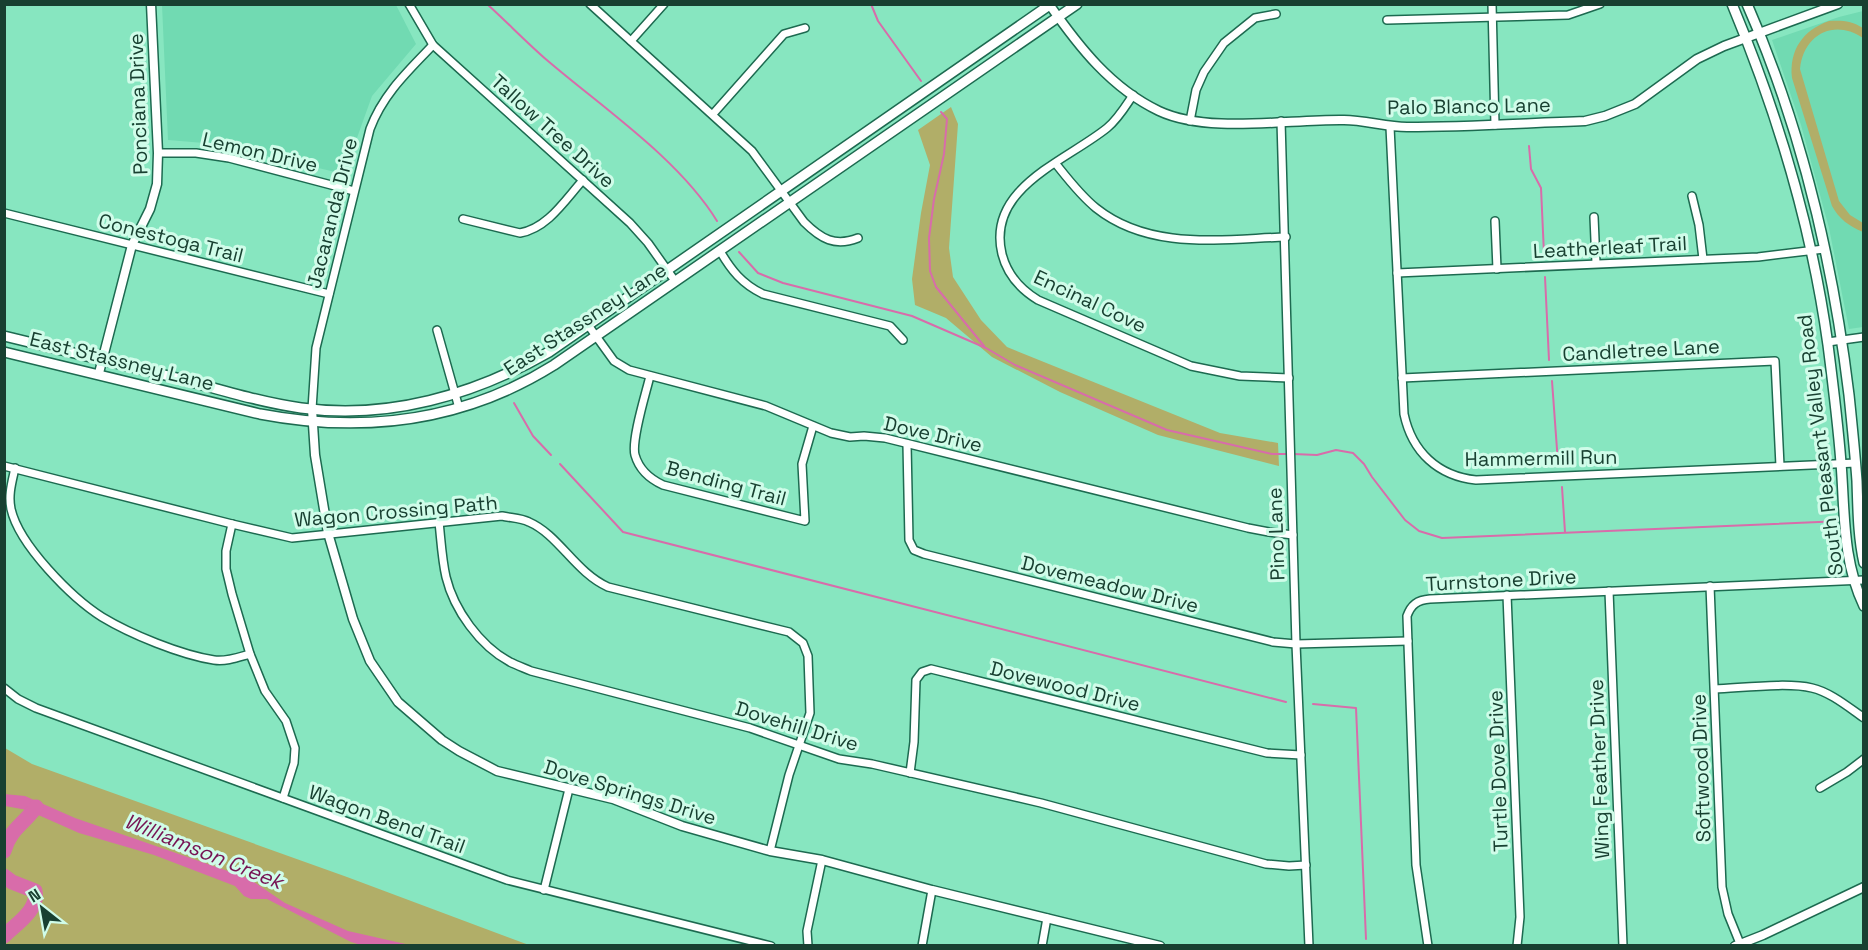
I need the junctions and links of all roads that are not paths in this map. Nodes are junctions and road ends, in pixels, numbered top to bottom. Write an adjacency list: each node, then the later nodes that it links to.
1 (151, 4): 28 (street, Ponciana Drive)
2 (410, 4): 21 (street, Tallow Tree Drive)
3 (590, 4): 20 (street)
4 (664, 4): 20 (street)
5 (1077, 4): 14 (main road, East Stassney Lane)
6 (1492, 4): 15 (street)
7 (1600, 4): 15 (street)
8 (1731, 4): 19 (main road, South Pleasant Valley Road)
9 (1748, 4): 18 (main road, South Pleasant Valley Road)
10 (1838, 4): 12 (street, Palo Blanco Lane)
11 (1050, 5): 14 (street, Palo Blanco Lane); 32 (main road, East Stassney Lane)
12 (1816, 8): 18 (street, Palo Blanco Lane)
13 (1276, 14): 24 (street)
14 (1058, 17): 22 (street, Palo Blanco Lane); 34 (main road, East Stassney Lane)
15 (1492, 17): 16 (street); 26 (street)
16 (1387, 20)
17 (805, 28): 23 (street)
18 (1759, 32): 19 (street, Palo Blanco Lane); 43 (main road, South Pleasant Valley Road)
19 (1745, 37): 26 (street, Palo Blanco Lane); 44 (main road, South Pleasant Valley Road)
20 (631, 41): 23 (street)
21 (433, 45): 30 (street, Tallow Tree Drive); 31 (street, Jacaranda Drive)
22 (1133, 95): 24 (street, Palo Blanco Lane); 29 (street, Encinal Cove)
23 (713, 114): 32 (street)
24 (1190, 121): 25 (street, Palo Blanco Lane)
25 (1281, 121): 27 (street, Palo Blanco Lane); 39 (street, Pino Lane)
26 (1496, 125): 27 (street, Palo Blanco Lane)
27 (1390, 126): 49 (street, Hammermill Run)
28 (158, 153): 31 (street, Lemon Drive); 41 (street, Ponciana Drive)
29 (1056, 164): 39 (street); 64 (street, Encinal Cove)
30 (583, 180): 37 (street); 48 (street, Tallow Tree Drive)
31 (354, 191): 51 (street, Jacaranda Drive)
32 (782, 191): 34 (street); 48 (main road, East Stassney Lane)
33 (1692, 196): 45 (street)
34 (790, 202): 40 (street); 42 (main road, East Stassney Lane)
35 (4, 213): 41 (street, Conestoga Trail)
36 (1594, 217): 46 (street)
37 (463, 219)
38 (1495, 221): 47 (street)
39 (1286, 237): 64 (street, Pino Lane)
40 (858, 238)
41 (132, 245): 51 (street, Conestoga Trail); 61 (street, Ponciana Drive)
42 (723, 249): 50 (main road, East Stassney Lane); 57 (street)
43 (1824, 249): 44 (street, Leatherleaf Trail); 58 (main road, South Pleasant Valley Road)
44 (1810, 251): 45 (street, Leatherleaf Trail); 59 (main road, South Pleasant Valley Road)
45 (1703, 259): 46 (street, Leatherleaf Trail)
46 (1596, 263): 47 (street, Leatherleaf Trail)
47 (1497, 269): 49 (street, Leatherleaf Trail)
48 (667, 270): 50 (street, Tallow Tree Drive); 52 (main road, East Stassney Lane)
49 (1397, 273): 65 (street, Hammermill Run)
50 (675, 281): 55 (main road, East Stassney Lane)
51 (329, 294): 68 (street, Jacaranda Drive)
52 (588, 325): 55 (street, Dove Drive); 66 (main road, East Stassney Lane)
53 (437, 330): 66 (street)
54 (4, 336): 61 (main road, East Stassney Lane)
55 (596, 337): 63 (street, Dove Drive); 67 (main road, East Stassney Lane)
56 (1863, 338): 58 (street)
57 (903, 340)
58 (1842, 340): 59 (street); 72 (main road, South Pleasant Valley Road)
59 (1828, 342): 73 (main road, South Pleasant Valley Road)
60 (4, 352): 62 (main road, East Stassney Lane)
61 (102, 359): 62 (street, Ponciana Drive); 68 (main road, East Stassney Lane)
62 (99, 374): 69 (main road, East Stassney Lane)
63 (650, 376): 70 (street, Dove Drive); 70 (street, Bending Trail)
64 (1289, 378): 80 (street, Pino Lane)
65 (1402, 378): 75 (street, Hammermill Run); 75 (street, Candletree Lane)
66 (455, 394): 67 (street); 68 (main road, East Stassney Lane)
67 (459, 408): 69 (main road, East Stassney Lane)
68 (312, 409): 69 (street, Dove Springs Drive)
69 (312, 422): 79 (street, Dove Springs Drive)
70 (813, 426): 71 (street, Dove Drive)
71 (907, 444): 80 (street, Dove Drive); 88 (street, Dovemeadow Drive)
72 (1856, 463): 73 (street, Hammermill Run); 81 (main road, South Pleasant Valley Road)
73 (1841, 464): 75 (street, Hammermill Run); 82 (main road, South Pleasant Valley Road)
74 (4, 466): 76 (street, Wagon Crossing Path)
75 (1780, 466)
76 (15, 468): 78 (street, Wagon Crossing Path); 89 (street)
77 (439, 522): 79 (street, Wagon Crossing Path); 93 (street, Dovehill Drive); 93 (street, Wagon Crossing Path)
78 (232, 524): 79 (street, Wagon Crossing Path); 89 (street)
79 (328, 533): 98 (street, Dove Springs Drive)
80 (1293, 535): 88 (street, Pino Lane)
81 (1863, 563)
82 (1858, 580): 83 (street, Turnstone Drive); 86 (main road, South Pleasant Valley Road)
83 (1710, 586): 84 (street, Turnstone Drive); 91 (street, Softwood Drive)
84 (1608, 591): 85 (street, Turnstone Drive); 115 (street, Wing Feather Drive)
85 (1507, 595): 87 (street, Turnstone Drive); 114 (street, Turtle Dove Drive)
86 (1863, 606)
87 (1408, 641): 88 (street, Dovemeadow Drive); 113 (street, Turnstone Drive)
88 (1296, 644): 94 (street, Pino Lane)
89 (250, 654): 99 (street)
90 (4, 688): 99 (street, Wagon Bend Trail)
91 (1715, 689): 92 (street); 116 (street, Softwood Drive)
92 (1863, 718)
93 (800, 746): 96 (street, Dovehill Drive); 100 (street, Wagon Crossing Path)
94 (1301, 755): 96 (street, Dovewood Drive); 102 (street, Pino Lane)
95 (1863, 759): 97 (street)
96 (910, 773): 102 (street, Dovehill Drive)
97 (1820, 788)
98 (569, 789): 100 (street, Dove Springs Drive); 104 (street)
99 (283, 798): 104 (street, Wagon Bend Trail)
100 (770, 851): 101 (street, Dove Springs Drive)
101 (822, 860): 105 (street, Dove Springs Drive); 108 (street)
102 (1306, 865): 112 (street, Pino Lane)
103 (1863, 887): 116 (street)
104 (544, 890): 107 (street, Wagon Bend Trail)
105 (932, 890): 106 (street, Dove Springs Drive); 109 (street)
106 (1047, 918): 110 (street); 111 (street, Dove Springs Drive)
107 (771, 945)
108 (808, 945)
109 (922, 945)
110 (1042, 945)
111 (1160, 945)
112 (1309, 945)
113 (1428, 945)
114 (1517, 945)
115 (1623, 945)
116 (1739, 945)

